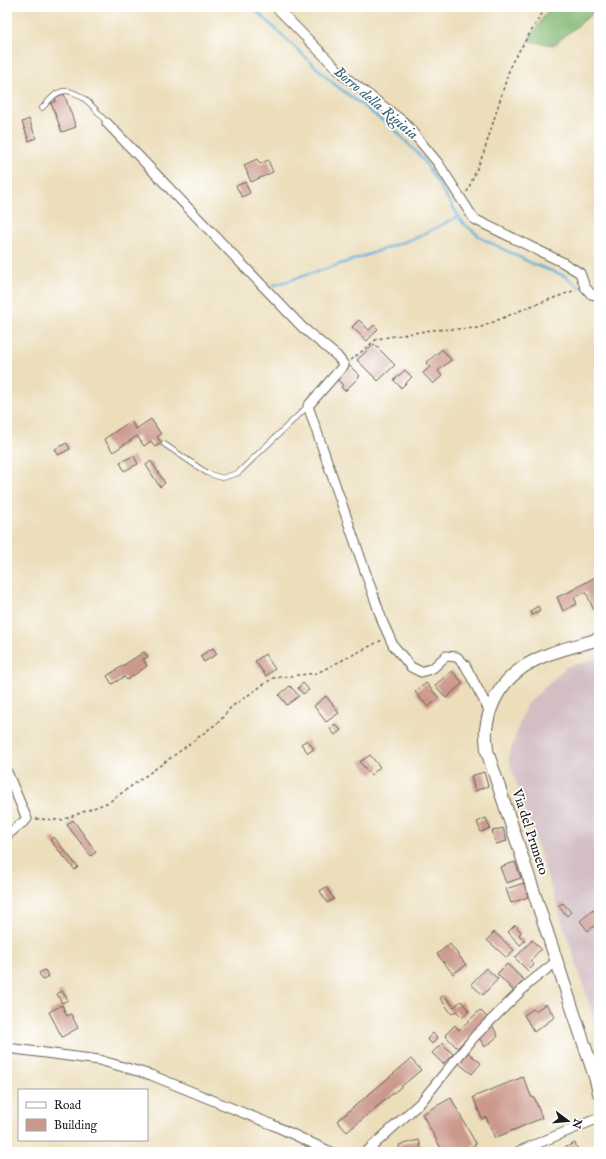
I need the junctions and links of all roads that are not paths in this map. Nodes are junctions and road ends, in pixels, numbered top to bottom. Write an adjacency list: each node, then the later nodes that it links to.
1 (276, 7): 4 (street)
2 (42, 108): 3 (lane)
3 (107, 123): 5 (street)
4 (599, 296)
5 (308, 406): 6 (lane); 8 (street)
6 (164, 444)
7 (599, 639): 8 (street, Via del Pruneto)
8 (490, 712): 11 (street, Via del Pruneto)
9 (7, 772): 10 (street)
10 (7, 835)
11 (557, 961): 13 (street, Via del Pruneto); 16 (street)
12 (7, 1048): 15 (street)
13 (599, 1093)
14 (599, 1118): 17 (street)
15 (332, 1152)
16 (366, 1152)
17 (518, 1152)

